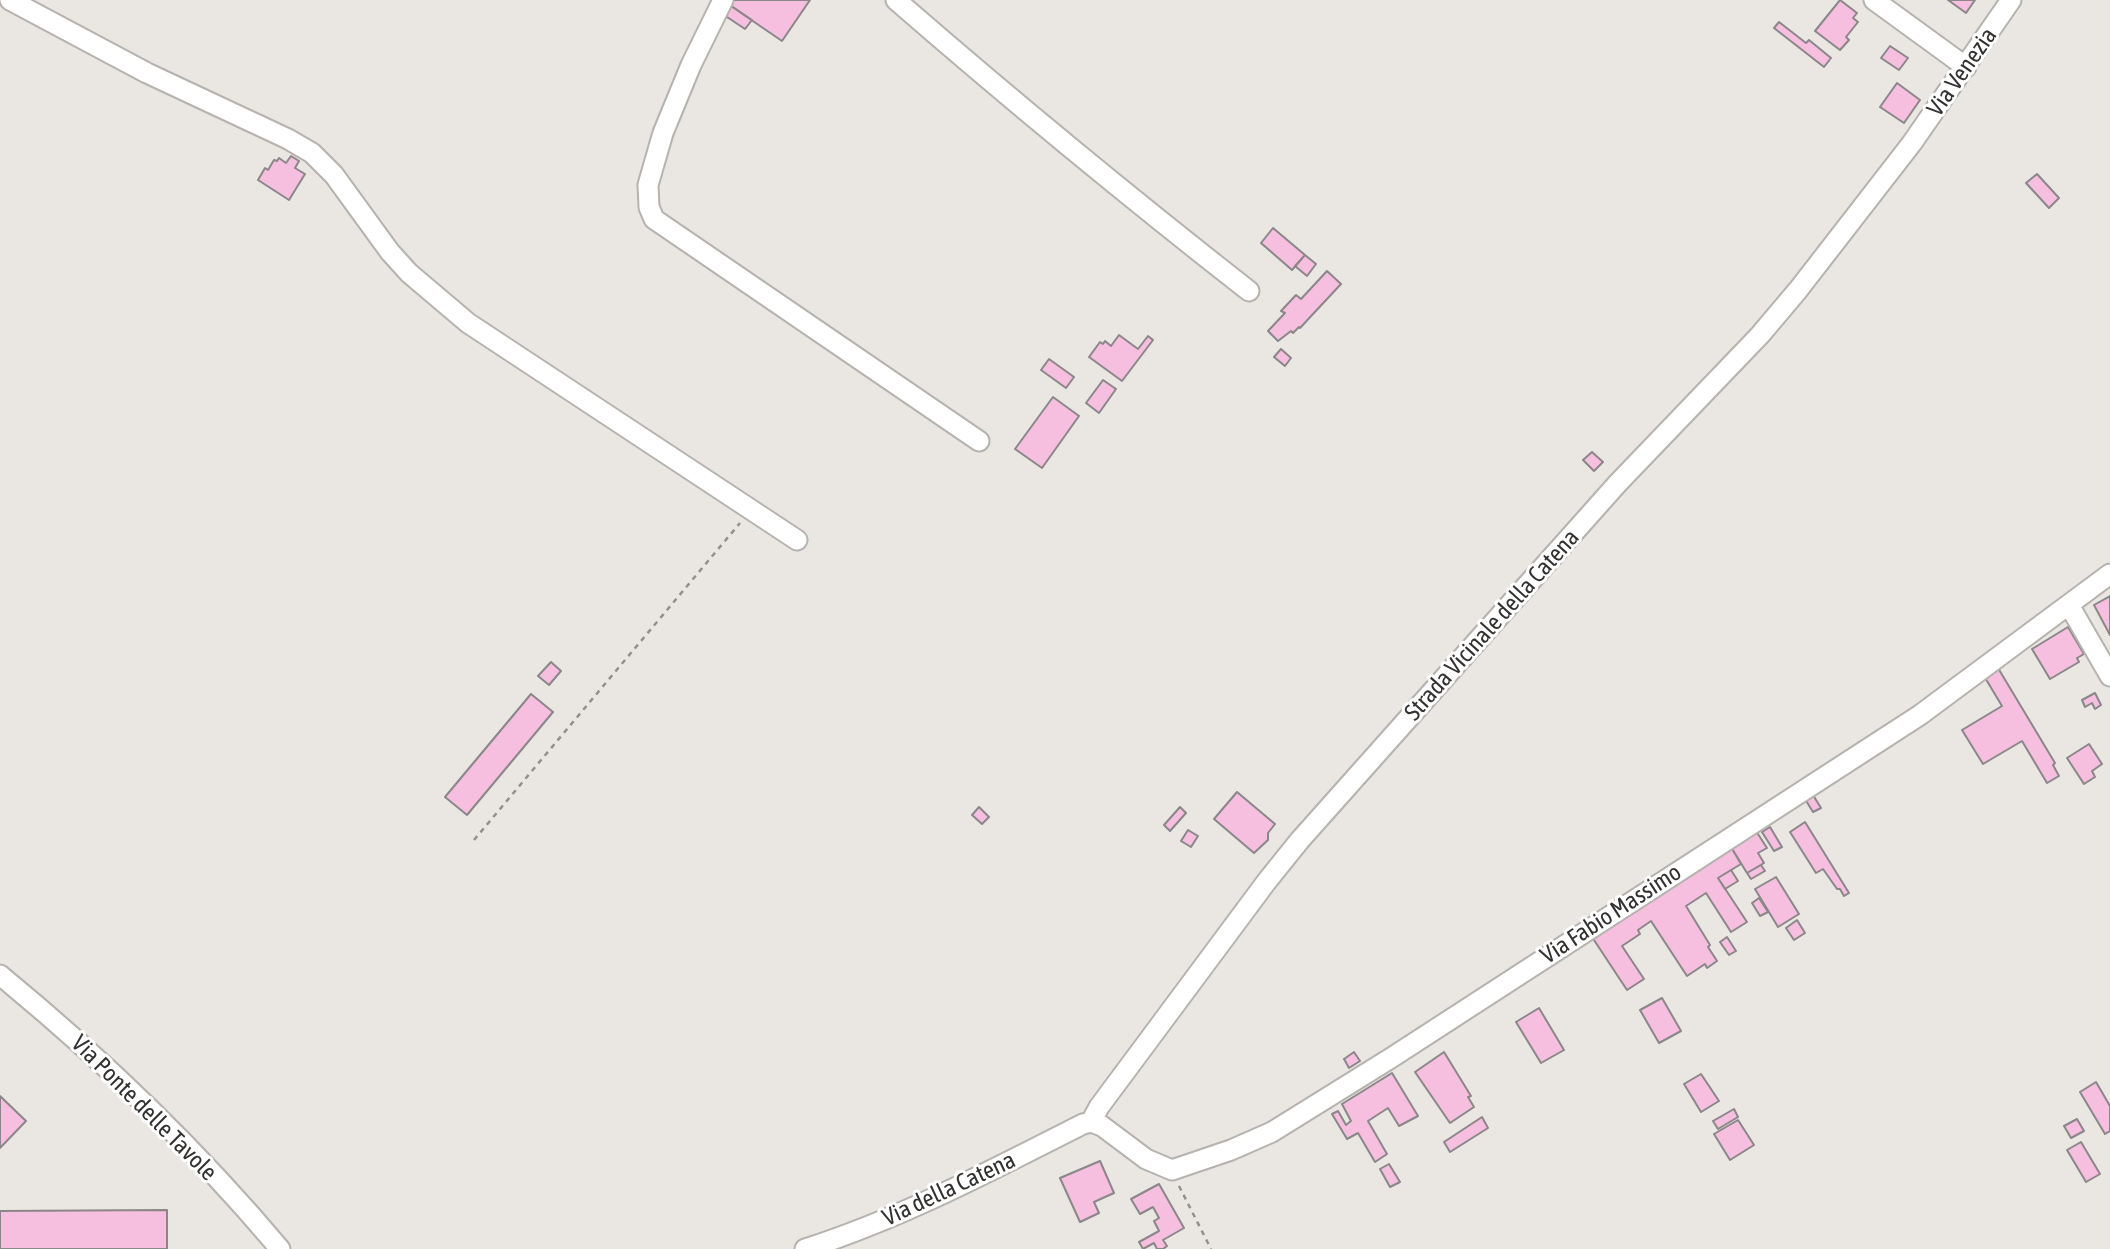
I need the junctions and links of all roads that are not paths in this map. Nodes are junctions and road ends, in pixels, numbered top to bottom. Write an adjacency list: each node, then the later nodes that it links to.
1 (10, 0): 10 (street)
2 (723, 0): 9 (street)
3 (896, 0): 8 (street)
4 (1874, 0): 6 (street)
5 (2011, 0): 6 (street, Via Venezia)
6 (1966, 67): 7 (street, Via Venezia)
7 (1912, 143): 15 (street, Strada Vicinale della Catena)
8 (1249, 291)
9 (979, 442)
10 (797, 540)
11 (2110, 574): 12 (street, Via Fabio Massimo)
12 (2069, 605): 13 (street); 15 (street, Via Fabio Massimo)
13 (2110, 676)
14 (0, 975): 16 (street, Via Ponte delle Tavole)
15 (1091, 1122): 17 (street, Via della Catena)
16 (280, 1249)
17 (805, 1249)

